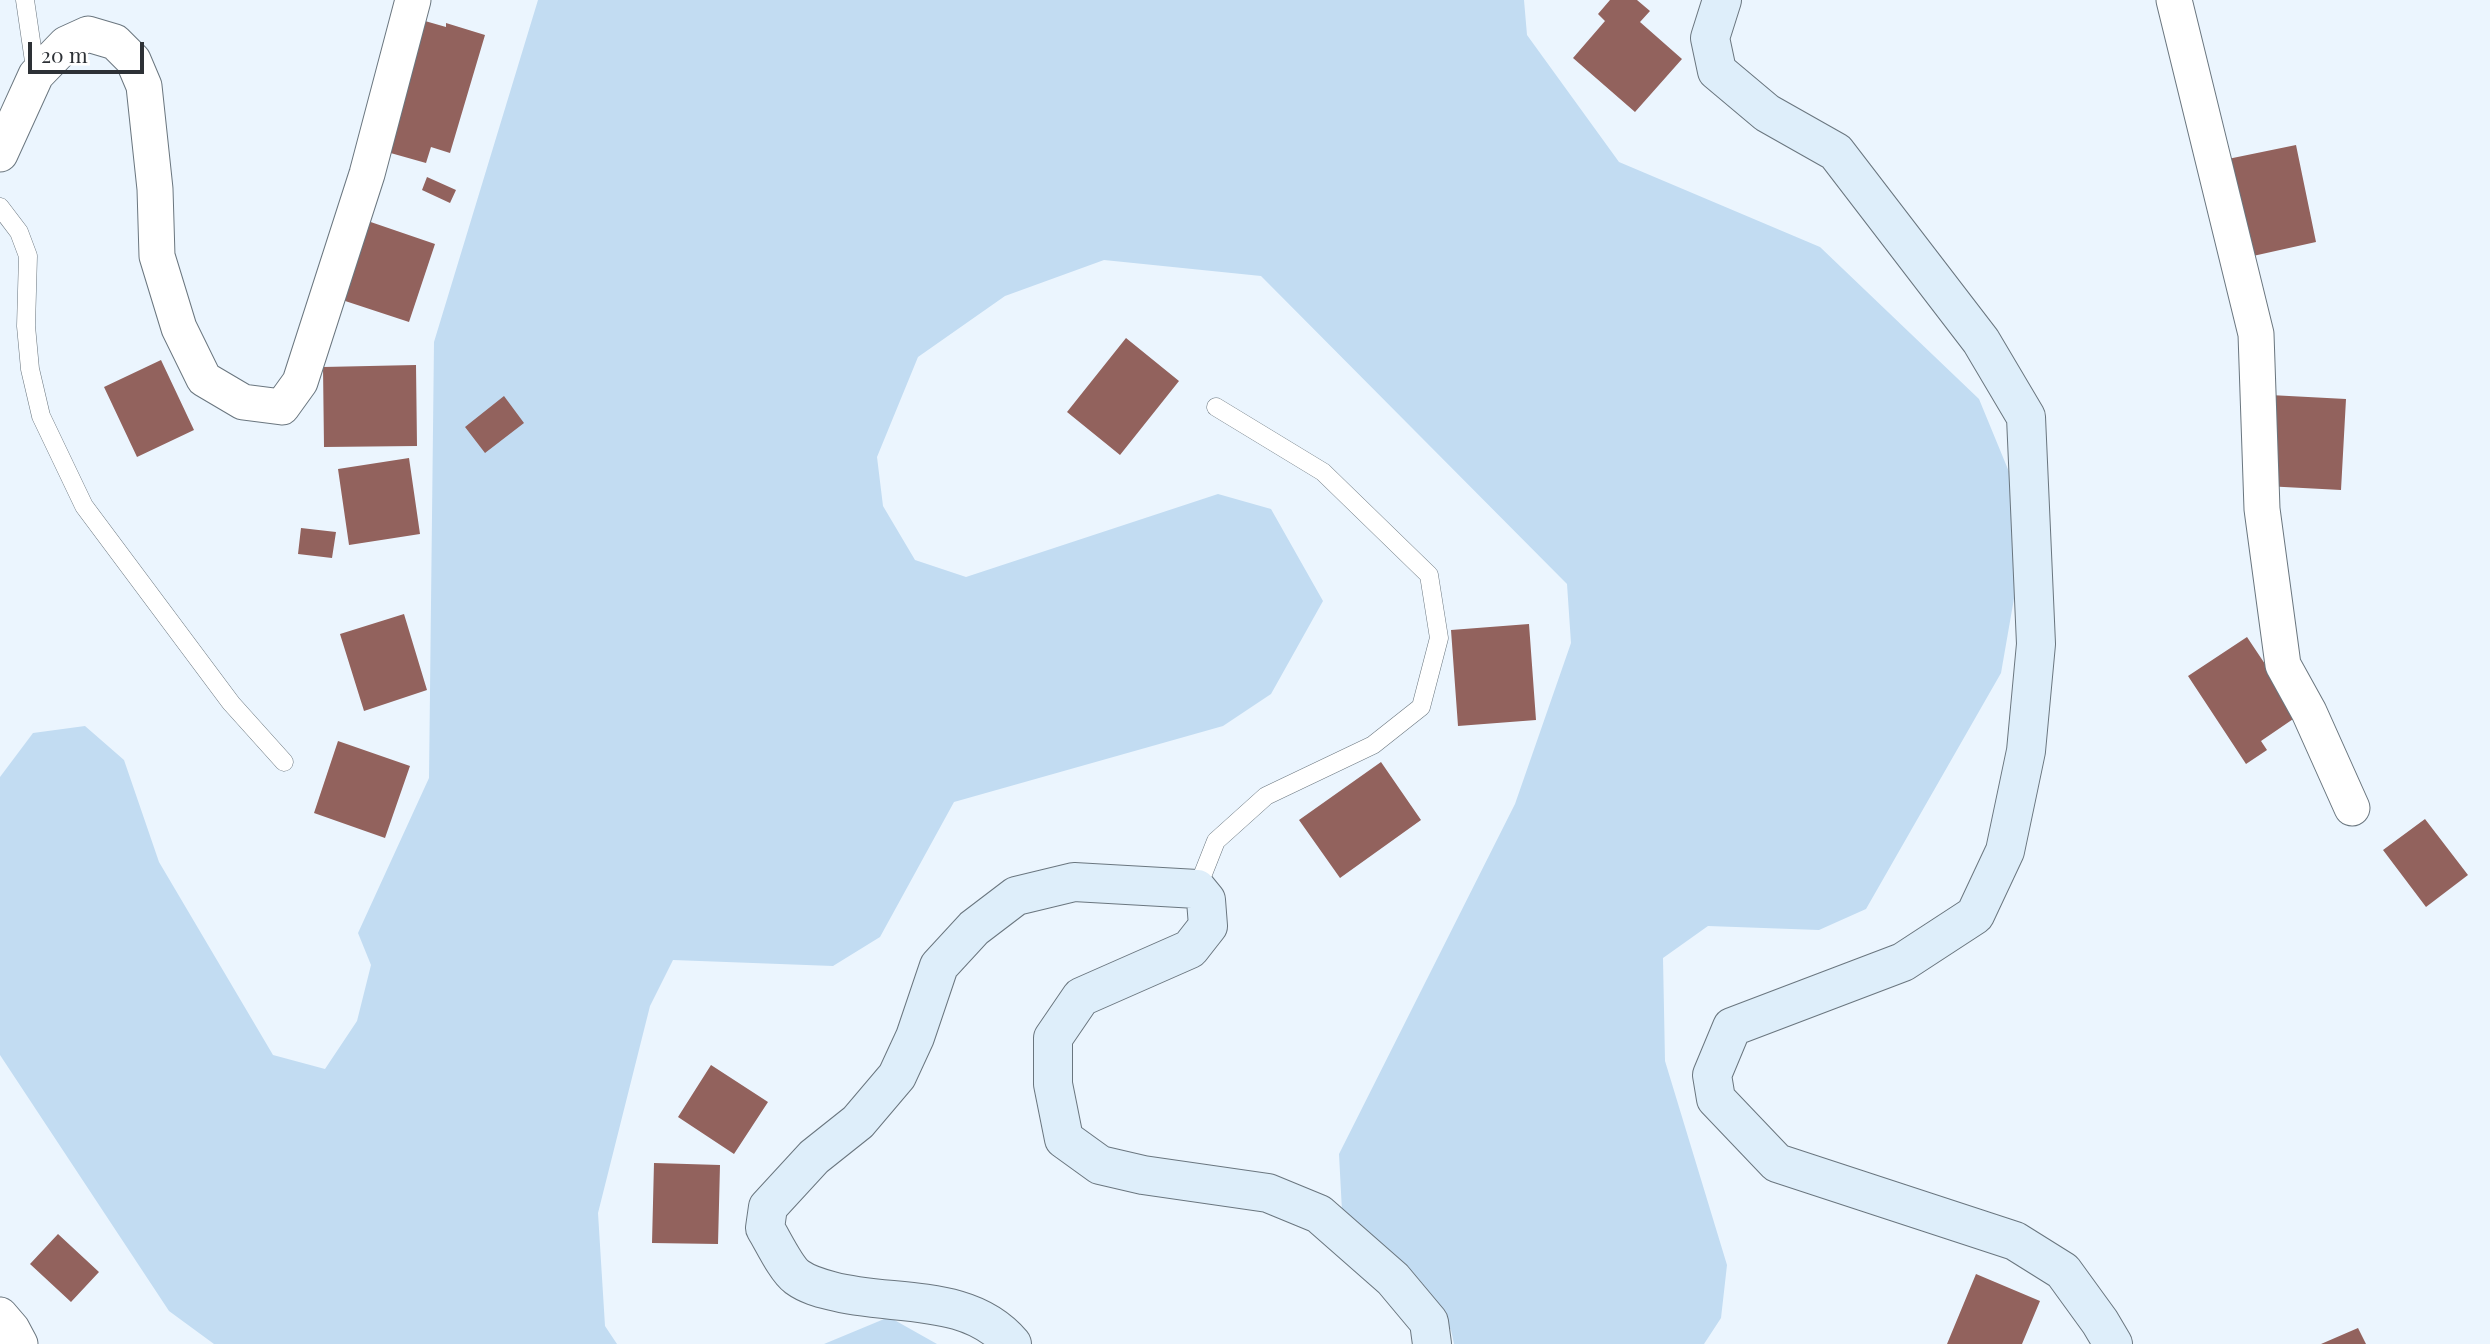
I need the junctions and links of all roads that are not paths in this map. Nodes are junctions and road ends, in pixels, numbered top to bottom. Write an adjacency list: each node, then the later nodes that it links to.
1 (25, 0): 5 (lane)
2 (413, 0): 5 (street)
3 (1722, 0): 16 (street)
4 (2174, 0): 10 (street)
5 (36, 75): 6 (street)
6 (0, 154)
7 (0, 207): 9 (lane)
8 (1216, 407): 11 (lane)
9 (284, 762)
10 (2352, 808)
11 (1198, 889): 14 (street); 15 (street)
12 (0, 1315): 13 (street)
13 (20, 1344)
14 (1012, 1344)
15 (1432, 1344)
16 (2113, 1344)

